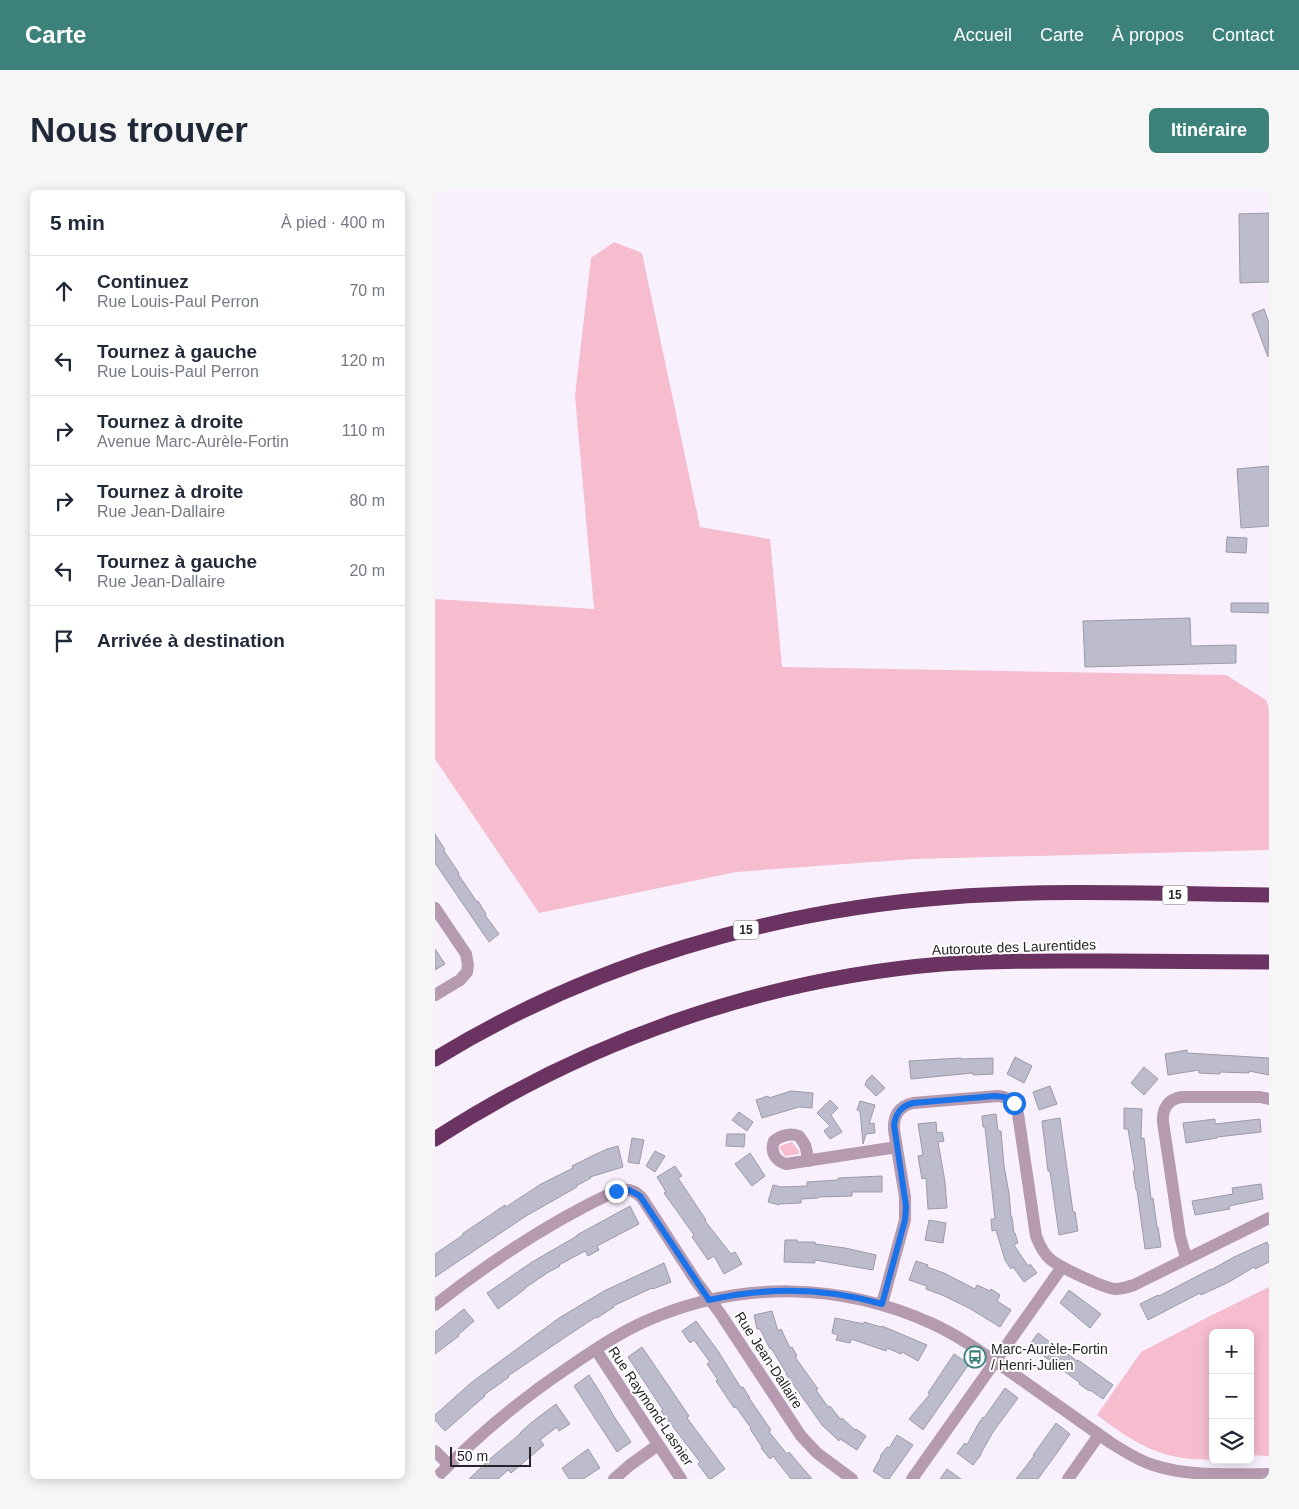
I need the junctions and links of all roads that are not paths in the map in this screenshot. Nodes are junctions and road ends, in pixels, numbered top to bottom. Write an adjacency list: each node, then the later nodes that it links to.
1 (1269, 896): 5 (highway, 15)
2 (435, 908): 4 (street)
3 (1269, 962): 7 (highway, Autoroute des Laurentides)
4 (435, 995)
5 (435, 1059)
6 (1269, 1099): 11 (street)
7 (435, 1139)
8 (897, 1147): 9 (street); 12 (street); 14 (street)
9 (809, 1160)
10 (1269, 1218): 11 (street)
11 (1186, 1258): 12 (street)
12 (1062, 1267): 17 (street)
13 (709, 1300): 14 (street); 15 (street, Rue Jean-Dallaire); 16 (street); 27 (street, Rue Jean-Dallaire)
14 (882, 1304): 17 (street)
15 (435, 1305)
16 (596, 1350): 19 (street, Rue Raymond-Lasnier); 21 (street)
17 (996, 1362): 18 (street); 28 (street)
18 (1099, 1435): 23 (street); 29 (street)
19 (658, 1445): 25 (street); 26 (street, Rue Raymond-Lasnier)
20 (435, 1451): 21 (street)
21 (449, 1465): 24 (street)
22 (1269, 1474): 23 (street)
23 (1231, 1476)
24 (435, 1479)
25 (614, 1479)
26 (681, 1479)
27 (852, 1479)
28 (912, 1479)
29 (1068, 1479)

